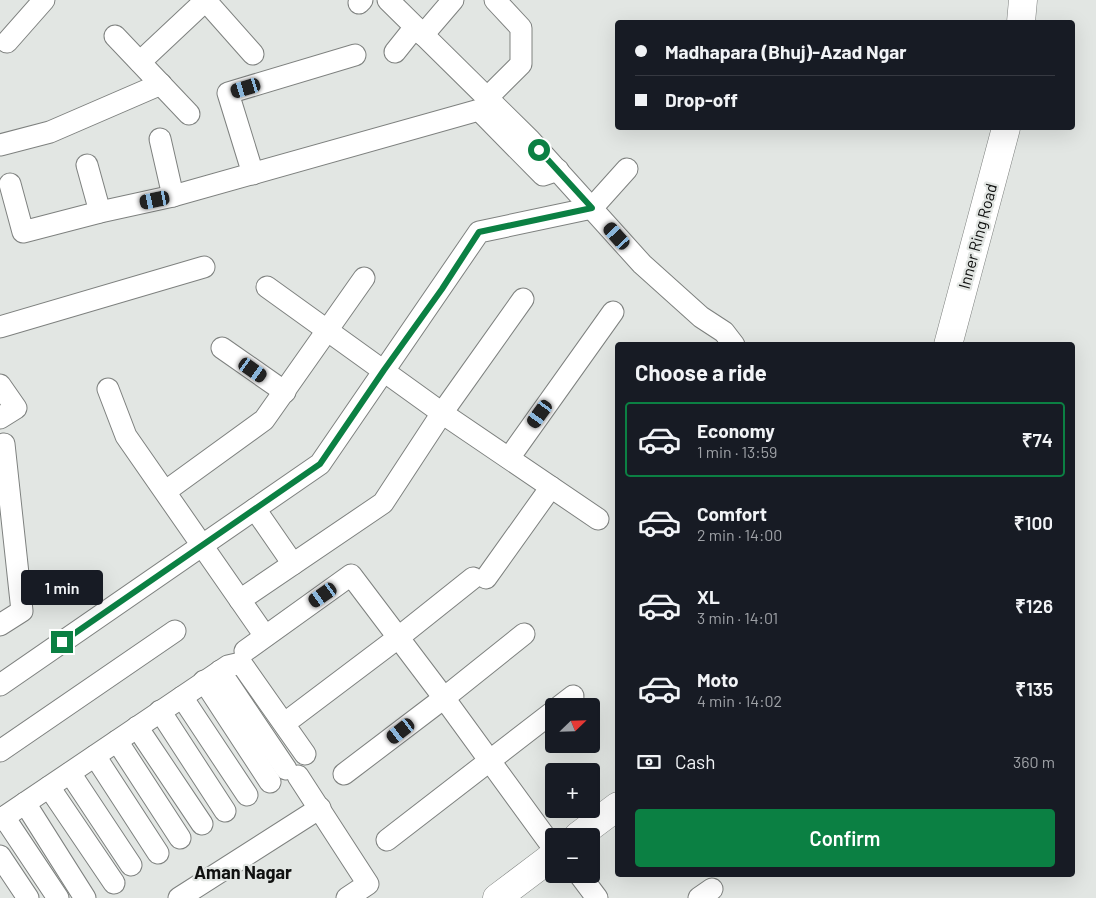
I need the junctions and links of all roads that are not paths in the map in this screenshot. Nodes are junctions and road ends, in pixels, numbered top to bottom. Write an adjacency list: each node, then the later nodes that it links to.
1 (44, 0): 12 (street)
2 (206, 0): 14 (street); 16 (street)
3 (388, 0): 10 (street)
4 (453, 0): 10 (street)
5 (495, 0): 18 (street)
6 (1009, 0): 8 (main road)
7 (1023, 0): 9 (main road)
8 (1007, 20)
9 (1021, 20)
10 (419, 31): 13 (street); 18 (street)
11 (115, 36): 16 (street)
12 (7, 42)
13 (395, 52)
14 (253, 54)
15 (355, 55): 27 (street)
16 (140, 62): 17 (street)
17 (161, 84): 19 (street); 23 (street)
18 (487, 98): 26 (street)
19 (189, 114)
20 (990, 130): 40 (main road, Inner Ring Road)
21 (1005, 130): 41 (main road, Inner Ring Road)
22 (160, 139): 29 (street)
23 (0, 145)
24 (87, 165): 31 (street)
25 (627, 169): 30 (street)
26 (558, 170): 27 (street); 30 (street)
27 (253, 174): 29 (street)
28 (10, 184): 31 (street)
29 (173, 196): 31 (street)
30 (592, 208): 39 (street); 43 (street)
31 (100, 212)
32 (204, 267): 37 (street)
33 (364, 278): 38 (street)
34 (267, 287): 38 (street)
35 (523, 299): 47 (street)
36 (613, 312): 50 (street)
37 (0, 327)
38 (328, 330): 43 (street); 46 (street)
39 (732, 342)
40 (935, 342)
41 (949, 342)
42 (222, 348): 46 (street)
43 (384, 370): 47 (street); 53 (street)
44 (0, 385): 48 (street)
45 (108, 389): 52 (street)
46 (285, 392): 52 (street)
47 (442, 413): 50 (street); 56 (street)
48 (0, 418)
49 (4, 444): 58 (street)
50 (508, 458): 51 (street)
51 (551, 487): 54 (street); 62 (street)
52 (166, 491): 55 (street)
53 (255, 509): 55 (street); 56 (street)
54 (598, 519)
55 (202, 546): 57 (street); 65 (street)
56 (293, 564): 57 (street)
57 (240, 600): 61 (street)
58 (0, 625)
59 (175, 630): 73 (street)
60 (524, 634): 67 (street)
61 (265, 636): 62 (street); 63 (street)
62 (399, 637): 67 (street); 69 (street)
63 (245, 650)
64 (212, 676): 66 (street); 74 (street); 82 (street)
65 (0, 686)
66 (182, 697): 68 (street); 80 (street)
67 (444, 698): 76 (street); 78 (street)
68 (160, 711): 71 (street); 84 (street)
69 (293, 717)
70 (545, 718): 76 (street)
71 (137, 727): 72 (street); 86 (street)
72 (117, 741): 75 (street); 91 (street)
73 (0, 752)
74 (305, 754)
75 (95, 756): 77 (street); 93 (street)
76 (488, 760): 89 (street); 92 (street)
77 (70, 773): 79 (street); 96 (street)
78 (344, 774)
79 (49, 788): 81 (street); 98 (street)
80 (247, 795)
81 (25, 803): 85 (street); 102 (street)
82 (320, 808): 103 (street); 104 (street)
83 (615, 808): 88 (main road)
84 (225, 811)
85 (2, 819): 101 (street)
86 (202, 824)
87 (615, 826): 90 (main road)
88 (589, 828)
89 (545, 837)
90 (600, 837)
91 (180, 838)
92 (387, 840)
93 (158, 853)
94 (0, 856): 100 (street)
95 (545, 861): 105 (main road)
96 (131, 865)
97 (545, 879): 106 (main road)
98 (114, 883)
99 (586, 883): 107 (street)
100 (28, 898)
101 (58, 898)
102 (85, 898)
103 (179, 898)
104 (347, 898)
105 (498, 898)
106 (520, 898)
107 (597, 898)

